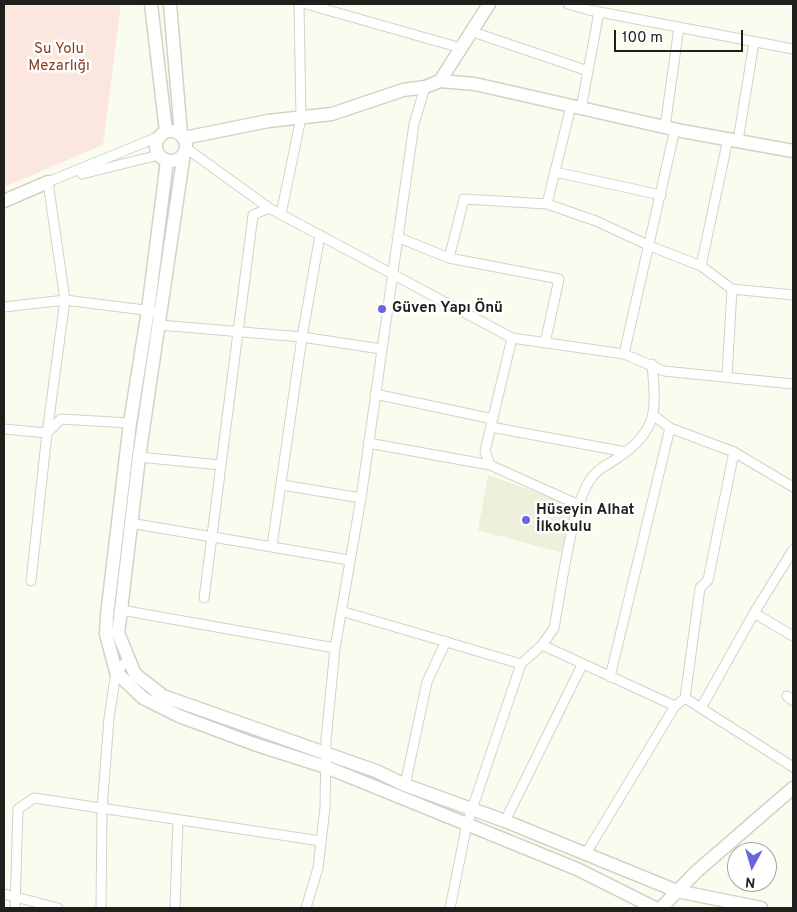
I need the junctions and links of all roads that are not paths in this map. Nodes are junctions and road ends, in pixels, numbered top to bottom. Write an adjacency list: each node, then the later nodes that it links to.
1 (151, 4): 19 (street)
2 (170, 4): 21 (street)
3 (299, 4): 17 (street)
4 (306, 4): 11 (street)
5 (489, 4): 9 (street)
6 (568, 4): 7 (street)
7 (599, 12): 8 (street); 13 (street)
8 (679, 28): 10 (street); 18 (street)
9 (470, 31): 11 (street); 13 (street)
10 (754, 42): 12 (street); 20 (street)
11 (462, 48): 14 (street)
12 (793, 49)
13 (588, 72): 16 (street)
14 (440, 81): 15 (street); 16 (street)
15 (425, 87): 17 (street); 32 (street)
16 (576, 108): 18 (street); 24 (street)
17 (301, 118): 21 (street); 30 (street)
18 (670, 128): 20 (street); 26 (street)
19 (162, 134): 21 (street); 23 (street); 25 (street)
20 (733, 140): 22 (street); 35 (street)
21 (184, 143): 23 (street); 29 (street); 41 (street)
22 (793, 151)
23 (163, 158): 25 (street); 41 (street)
24 (555, 172): 26 (street); 28 (street)
25 (48, 182): 27 (street); 39 (street)
26 (661, 195): 33 (street)
27 (4, 201)
28 (547, 204): 33 (street); 34 (street)
29 (269, 208): 30 (street); 43 (street)
30 (281, 214): 31 (street)
31 (320, 235): 36 (street); 44 (street)
32 (397, 236): 34 (street); 36 (street)
33 (650, 246): 35 (street); 48 (street)
34 (449, 258): 46 (street)
35 (701, 266): 37 (street)
36 (392, 273): 45 (street); 47 (street)
37 (732, 289): 38 (street); 50 (street)
38 (793, 295)
39 (65, 300): 40 (street); 41 (street); 58 (street)
40 (4, 307)
41 (154, 311): 42 (street); 54 (street)
42 (158, 325): 43 (street); 62 (street)
43 (238, 331): 44 (street); 63 (street)
44 (302, 337): 47 (street); 65 (street)
45 (512, 338): 46 (street); 55 (street)
46 (545, 343): 48 (street)
47 (381, 349): 52 (street)
48 (624, 354): 49 (street)
49 (652, 364): 50 (street); 53 (street)
50 (727, 377): 51 (street)
51 (793, 384)
52 (375, 394): 55 (street); 59 (street)
53 (653, 415): 56 (street); 60 (street)
54 (130, 423): 58 (street); 86 (street)
55 (492, 423): 60 (street); 64 (street)
56 (670, 428): 61 (street); 87 (street)
57 (4, 429): 58 (street)
58 (47, 433): 74 (street)
59 (368, 444): 64 (street); 67 (street)
60 (626, 452): 68 (street)
61 (734, 452): 66 (street); 88 (street)
62 (139, 457): 63 (street); 69 (street)
63 (220, 465): 70 (street)
64 (490, 465): 68 (street)
65 (282, 485): 67 (street); 71 (street)
66 (793, 487)
67 (361, 498): 73 (street)
68 (578, 505): 81 (street)
69 (130, 523): 70 (street); 76 (street)
70 (214, 537): 71 (street); 75 (street)
71 (272, 546): 73 (street)
72 (793, 550): 78 (street)
73 (350, 560): 77 (street)
74 (31, 581)
75 (204, 598)
76 (120, 610): 82 (street); 83 (street)
77 (341, 610): 80 (street); 82 (street)
78 (754, 613): 79 (street); 90 (street)
79 (793, 636)
80 (446, 641): 84 (street); 93 (street)
81 (542, 646): 84 (street); 85 (street)
82 (335, 648): 91 (street)
83 (129, 659): 86 (street); 91 (street)
84 (521, 664): 96 (street)
85 (582, 665): 87 (street); 98 (street)
86 (116, 672): 91 (street); 95 (street)
87 (610, 677): 89 (street)
88 (685, 698): 89 (street); 90 (street)
89 (675, 706): 101 (street)
90 (700, 708): 92 (street)
91 (327, 761): 93 (street); 99 (street); 100 (street)
92 (793, 767)
93 (405, 785): 96 (street)
94 (792, 791): 102 (street)
95 (102, 809): 97 (street); 104 (street); 107 (street)
96 (472, 809): 98 (street); 99 (street)
97 (178, 820): 100 (street); 108 (street)
98 (505, 821): 101 (street)
99 (467, 824): 110 (street); 111 (street)
100 (321, 841): 109 (street)
101 (586, 855): 102 (street)
102 (677, 891): 112 (street); 113 (street)
103 (4, 894): 104 (street)
104 (16, 898): 105 (street); 106 (street)
105 (16, 908)
106 (58, 908)
107 (101, 908)
108 (175, 908)
109 (306, 908)
110 (450, 908)
111 (655, 908)
112 (661, 908)
113 (761, 908)

